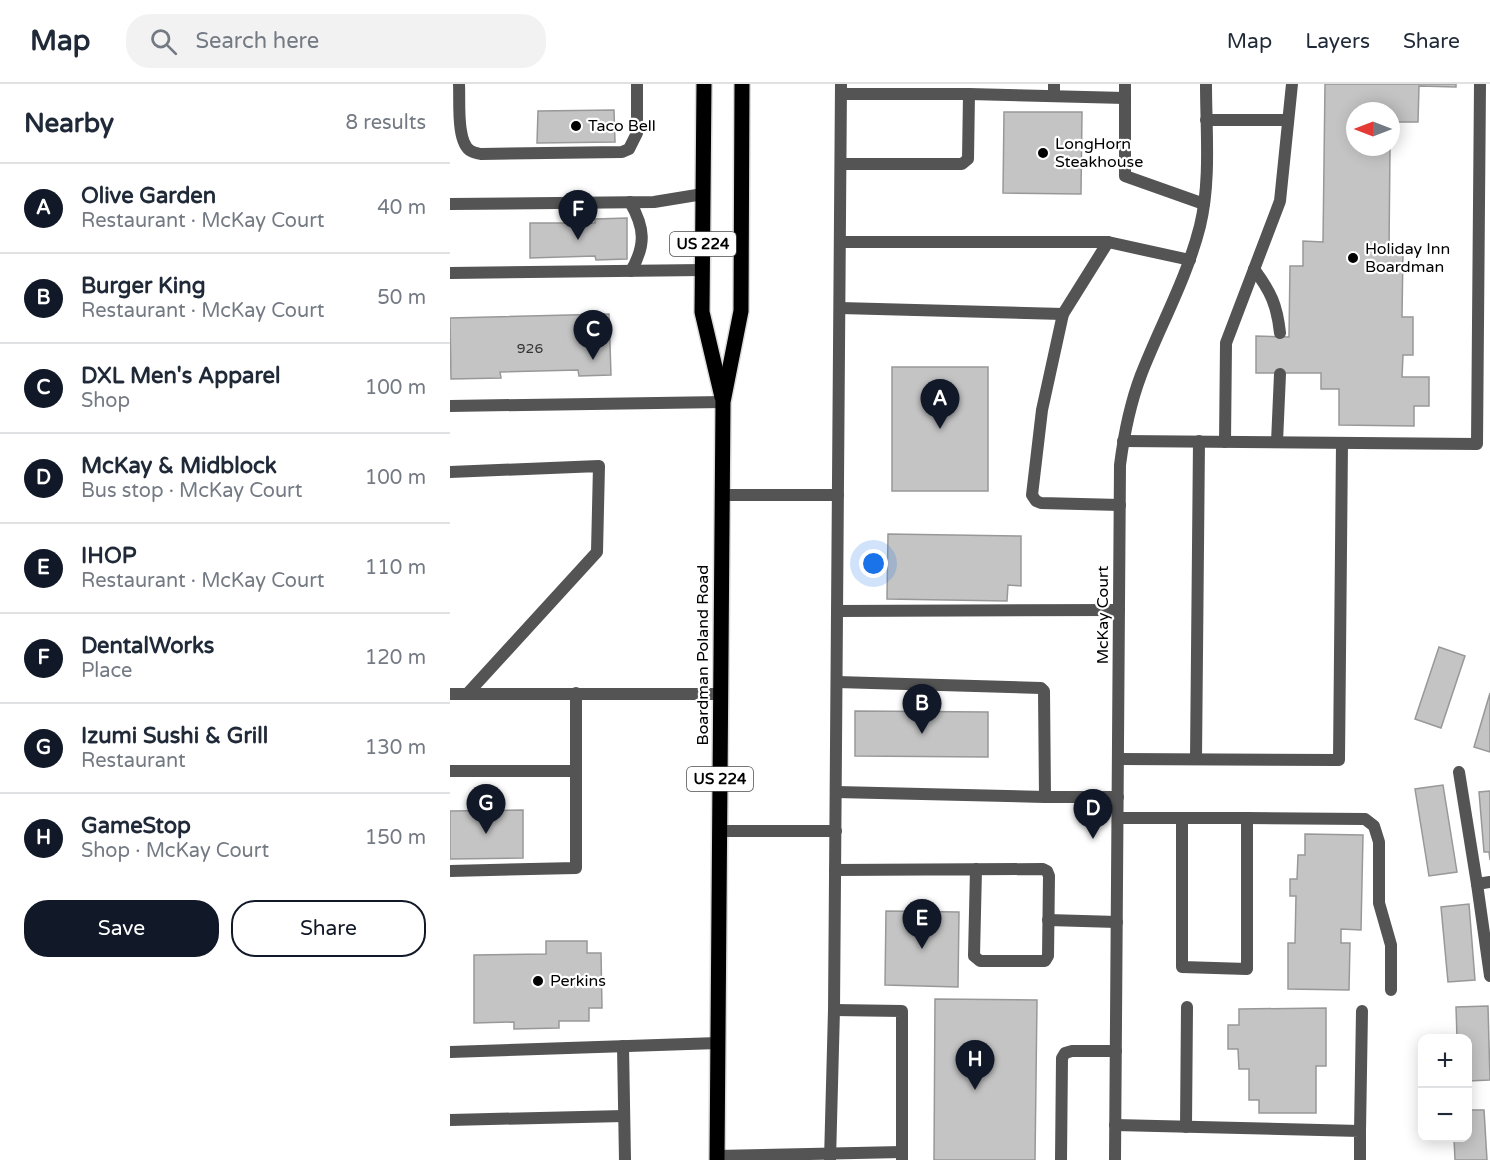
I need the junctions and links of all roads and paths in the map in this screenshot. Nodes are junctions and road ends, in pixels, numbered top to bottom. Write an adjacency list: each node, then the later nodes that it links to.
1 (459, 84): 2 (street)
2 (637, 84)
3 (704, 84): 16 (main road, Boardman Poland Road / US 224)
4 (1125, 84): 12 (street)
5 (1206, 84): 13 (street, McKay Court)
6 (1292, 84): 14 (street)
7 (1480, 84): 38 (street)
8 (745, 85): 31 (main road, Boardman Poland Road / US 224)
9 (841, 89): 11 (street); 15 (street)
10 (1054, 90): 11 (street); 12 (street)
11 (969, 94): 15 (street)
12 (1125, 98): 19 (street)
13 (1206, 120): 14 (street); 19 (street, McKay Court)
14 (1288, 120): 23 (street)
15 (841, 164): 20 (street)
16 (703, 194): 17 (street); 24 (main road, Boardman Poland Road / US 224)
17 (630, 202): 18 (street); 25 (street)
18 (450, 204)
19 (1204, 204): 22 (street, McKay Court)
20 (840, 242): 21 (street); 27 (street)
21 (1108, 242): 22 (street); 28 (street)
22 (1190, 260): 33 (street, McKay Court)
23 (1254, 269): 29 (street); 35 (street)
24 (703, 270): 25 (street); 31 (main road, Boardman Poland Road / US 224)
25 (631, 272): 26 (street)
26 (450, 273)
27 (840, 308): 28 (street); 41 (street)
28 (1063, 314): 42 (street)
29 (1280, 333)
30 (1280, 374): 36 (street)
31 (723, 402): 32 (street); 40 (main road, Boardman Poland Road / US 224)
32 (450, 406)
33 (1123, 441): 34 (street); 42 (street, McKay Court)
34 (1198, 441): 35 (street); 51 (street)
35 (1225, 442): 36 (street)
36 (1277, 442): 37 (street)
37 (1342, 443): 38 (street); 51 (street)
38 (1484, 444)
39 (450, 472): 46 (street)
40 (722, 495): 41 (street); 49 (main road, Boardman Poland Road / US 224)
41 (838, 495): 44 (street)
42 (1120, 505): 43 (street, McKay Court)
43 (1119, 610): 44 (street); 50 (street, McKay Court)
44 (837, 611): 45 (street)
45 (837, 682): 55 (street); 56 (street)
46 (468, 693): 47 (street); 48 (street)
47 (576, 693): 49 (street); 53 (street)
48 (450, 694)
49 (720, 694): 61 (main road, Boardman Poland Road / US 224)
50 (1118, 759): 51 (street); 57 (street, McKay Court)
51 (1196, 759)
52 (450, 771): 53 (street)
53 (576, 771): 65 (street)
54 (1459, 772): 66 (street)
55 (836, 792): 56 (street); 62 (street)
56 (1045, 797): 57 (street)
57 (1118, 797): 58 (street, McKay Court)
58 (1118, 818): 59 (street); 68 (street, McKay Court)
59 (1182, 818): 60 (street); 60 (street)
60 (1247, 818): 70 (street)
61 (719, 831): 62 (street); 74 (main road, Boardman Poland Road / US 224)
62 (836, 831): 64 (street)
63 (976, 869): 64 (street); 67 (street); 67 (street)
64 (836, 870): 72 (street)
65 (450, 871)
66 (1484, 883): 69 (street)
67 (1048, 920): 68 (street)
68 (1117, 922): 76 (street, McKay Court)
69 (1490, 976)
70 (1391, 990)
71 (1187, 1007): 81 (street)
72 (834, 1010): 83 (street); 84 (street)
73 (1362, 1011): 82 (street)
74 (718, 1043): 75 (street); 85 (main road, Boardman Poland Road / US 224)
75 (623, 1046): 77 (street); 78 (street)
76 (1116, 1051): 80 (street, McKay Court); 87 (street)
77 (450, 1052)
78 (624, 1116): 79 (street); 86 (street)
79 (450, 1120)
80 (1115, 1125): 81 (street); 88 (street, McKay Court)
81 (1186, 1127): 82 (street)
82 (1360, 1131): 89 (street)
83 (902, 1156): 84 (street)
84 (830, 1157): 85 (street)
85 (717, 1158)
86 (625, 1160)
87 (1061, 1160)
88 (1115, 1160)
89 (1360, 1160)

